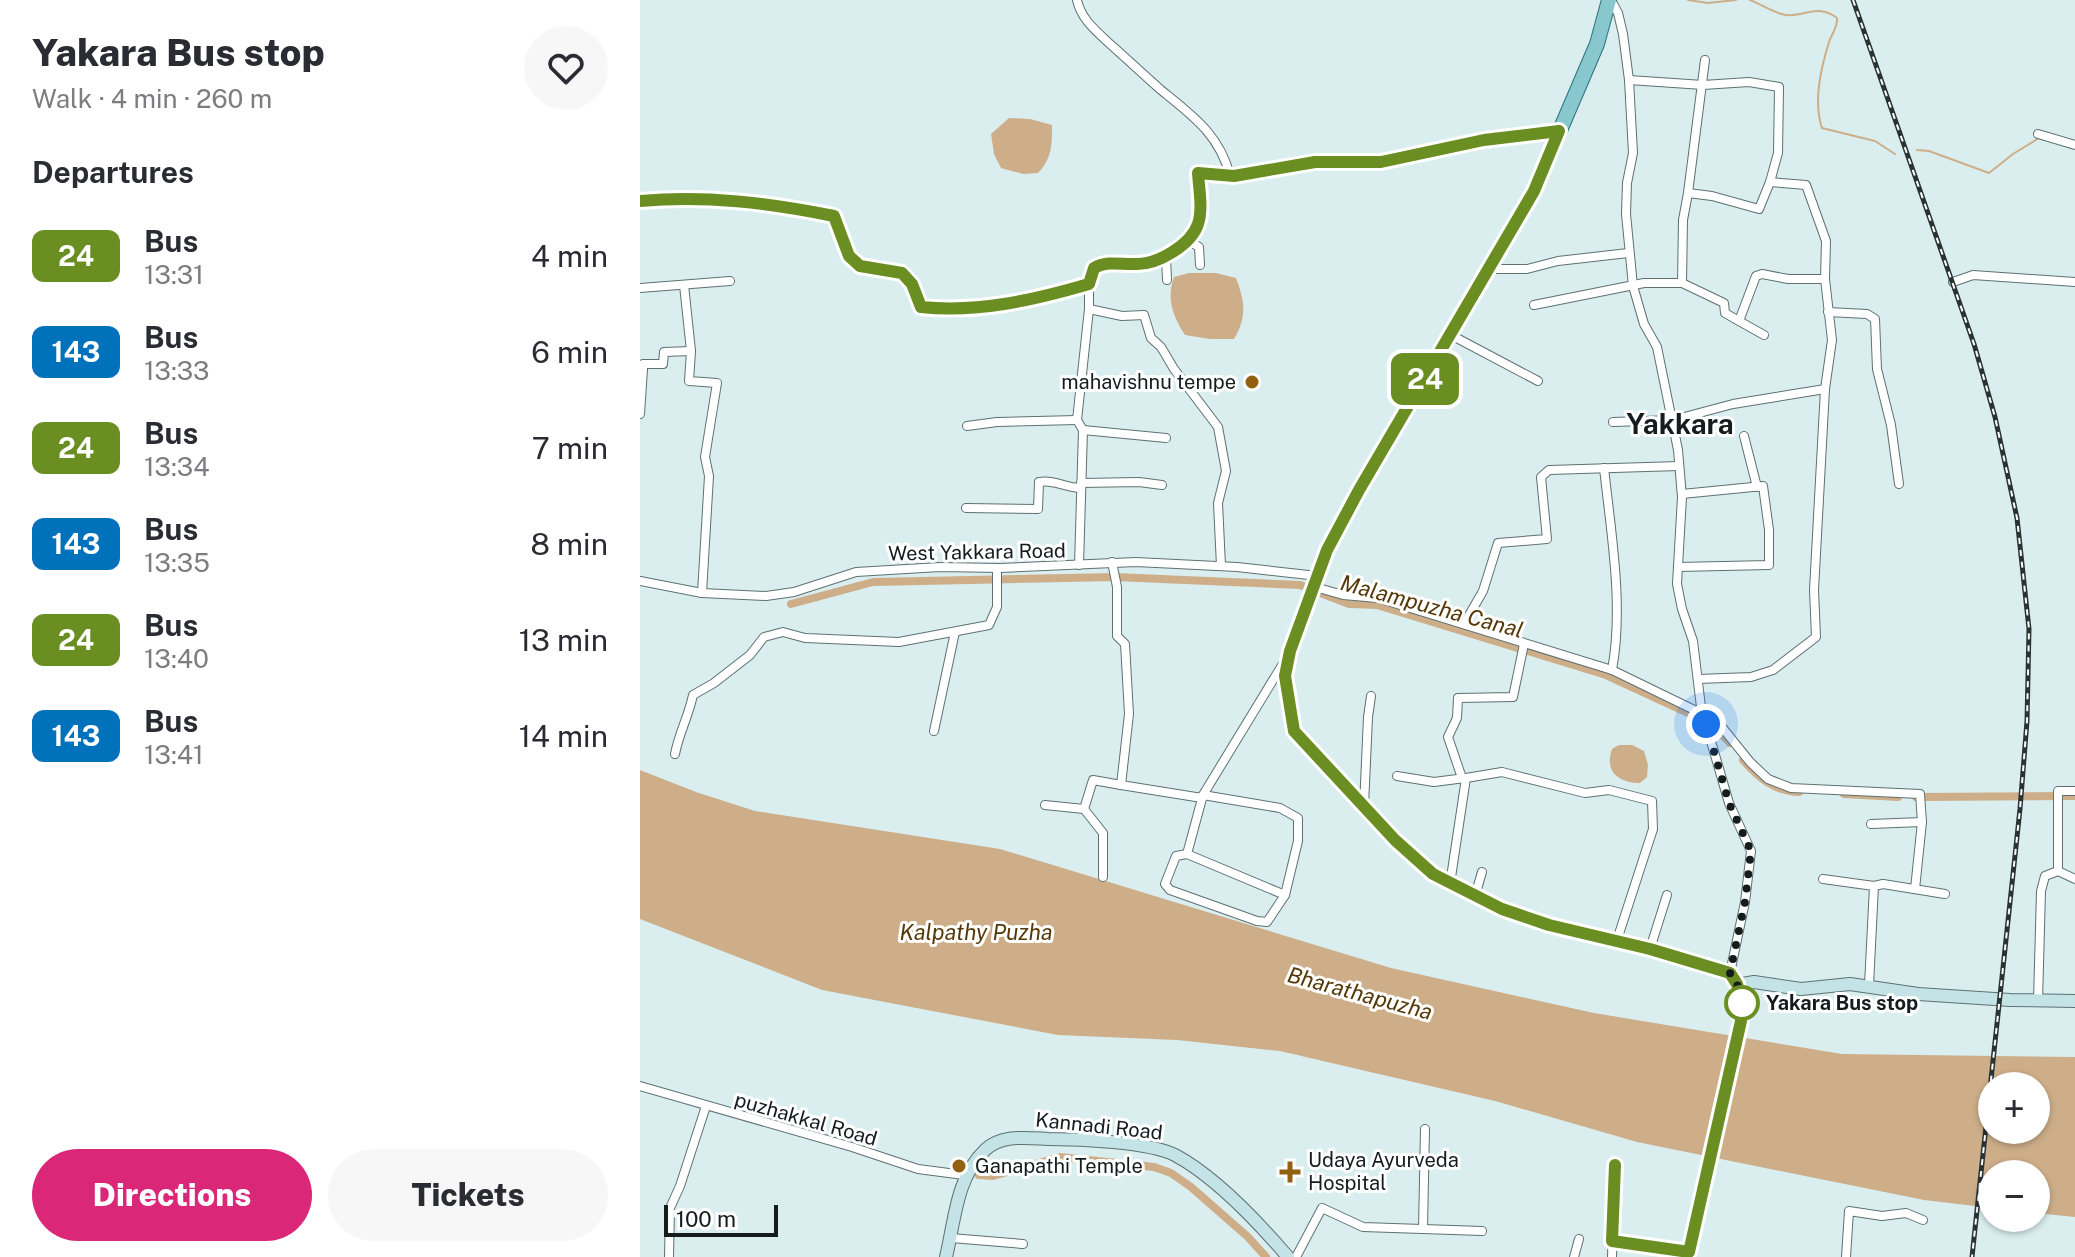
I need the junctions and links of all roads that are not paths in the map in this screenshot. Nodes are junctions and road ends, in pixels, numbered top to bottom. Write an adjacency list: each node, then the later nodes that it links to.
1 (1077, 0): 9 (street)
2 (1610, 0): 4 (street); 6 (main road)
3 (1705, 60): 5 (street)
4 (1629, 80): 5 (street); 14 (street)
5 (1703, 85): 10 (street); 11 (street)
6 (1559, 131): 9 (street); 17 (main road)
7 (2038, 134): 8 (street)
8 (2075, 145)
9 (1230, 176): 13 (street)
10 (1770, 182): 11 (street); 18 (street)
11 (1688, 193): 23 (street)
12 (640, 201): 24 (street)
13 (1186, 239): 15 (street); 16 (street)
14 (1628, 253): 17 (street); 26 (street)
15 (1166, 257): 19 (street); 24 (street)
16 (1200, 265)
17 (1489, 269): 32 (main road)
18 (1825, 279): 30 (street); 31 (street)
19 (1167, 280)
20 (730, 281): 25 (street)
21 (1953, 282): 22 (street)
22 (2075, 282)
23 (1682, 283): 26 (street); 31 (street)
24 (1089, 284): 29 (street)
25 (684, 285): 27 (street); 34 (street)
26 (1633, 286): 28 (street); 40 (street)
27 (640, 288)
28 (1534, 305)
29 (1089, 309): 39 (street); 56 (street)
30 (1828, 312): 37 (street); 48 (street)
31 (1739, 321): 33 (street)
32 (1451, 335): 36 (street); 60 (main road)
33 (1764, 335)
34 (691, 351): 35 (street); 61 (street)
35 (642, 369): 38 (street)
36 (1538, 381)
37 (1825, 389): 40 (street); 67 (street)
38 (640, 414)
39 (1077, 420): 42 (street); 43 (street)
40 (1673, 420): 41 (street); 46 (street)
41 (1613, 422)
42 (967, 426)
43 (1083, 430): 45 (street); 50 (street)
44 (1744, 436): 51 (street)
45 (1166, 438)
46 (1679, 466): 47 (street); 52 (street)
47 (1604, 468): 62 (street); 66 (street)
48 (1899, 484)
49 (1162, 485): 50 (street)
50 (1081, 486): 53 (street); 55 (street)
51 (1757, 487): 52 (street); 57 (street)
52 (1682, 494): 57 (street)
53 (966, 508)
54 (1112, 562): 55 (street, West Yakkara Road); 56 (street, West Yakkara Road); 74 (street)
55 (1079, 565): 58 (street, West Yakkara Road)
56 (1221, 566): 60 (street, West Yakkara Road)
57 (1678, 567): 67 (street)
58 (997, 577): 61 (street, West Yakkara Road); 63 (street)
59 (640, 581): 61 (street, West Yakkara Road)
60 (1315, 586): 62 (street, West Yakkara Road); 65 (main road)
61 (702, 593)
62 (1464, 624): 64 (street, West Yakkara Road)
63 (955, 632): 70 (street); 71 (street)
64 (1524, 644): 66 (street, West Yakkara Road); 73 (street)
65 (1290, 651): 76 (street); 78 (main road)
66 (1612, 670): 69 (street, West Yakkara Road)
67 (1698, 679): 69 (street)
68 (1371, 696): 78 (street)
69 (1705, 720): 80 (street, West Yakkara Road); 97 (street)
70 (934, 731)
71 (675, 754)
72 (1397, 776): 73 (street)
73 (1464, 778): 88 (street); 95 (street)
74 (1121, 785): 76 (street); 79 (street)
75 (2075, 791): 83 (street)
76 (1203, 796): 82 (street); 92 (street)
77 (1045, 805): 79 (street)
78 (1364, 807): 88 (main road)
79 (1084, 809): 85 (street)
80 (1922, 822): 81 (street); 90 (street)
81 (1871, 824)
82 (1187, 854): 92 (street); 92 (street)
83 (2058, 871): 87 (street); 99 (street)
84 (1482, 872): 94 (street)
85 (1103, 877)
86 (1823, 879): 89 (street)
87 (2075, 879)
88 (1450, 884): 94 (main road)
89 (1874, 886): 90 (street); 98 (street)
90 (1915, 889): 91 (street)
91 (1945, 894)
92 (1285, 895)
93 (1667, 895): 96 (street)
94 (1475, 897): 95 (main road)
95 (1617, 940): 96 (main road)
96 (1650, 949): 97 (main road)
97 (1734, 979): 98 (street); 113 (main road)
98 (1869, 985): 99 (street)
99 (2038, 1001): 100 (street)
100 (2075, 1001)
101 (640, 1086): 102 (street, puzhakkal Road)
102 (706, 1106): 105 (street, puzhakkal Road); 114 (street)
103 (1425, 1129): 107 (street)
104 (1615, 1165): 111 (street)
105 (964, 1175): 109 (street); 116 (street, Kannadi Road)
106 (1923, 1220): 120 (street)
107 (1423, 1229): 108 (street); 117 (street)
108 (1482, 1231)
109 (951, 1238): 112 (street); 115 (street)
110 (1579, 1239): 118 (street)
111 (1612, 1241): 113 (street); 119 (street)
112 (1023, 1244)
113 (1689, 1255)
114 (669, 1257)
115 (946, 1257)
116 (1288, 1257)
117 (1296, 1257)
118 (1574, 1257)
119 (1612, 1257)
120 (1846, 1257)

